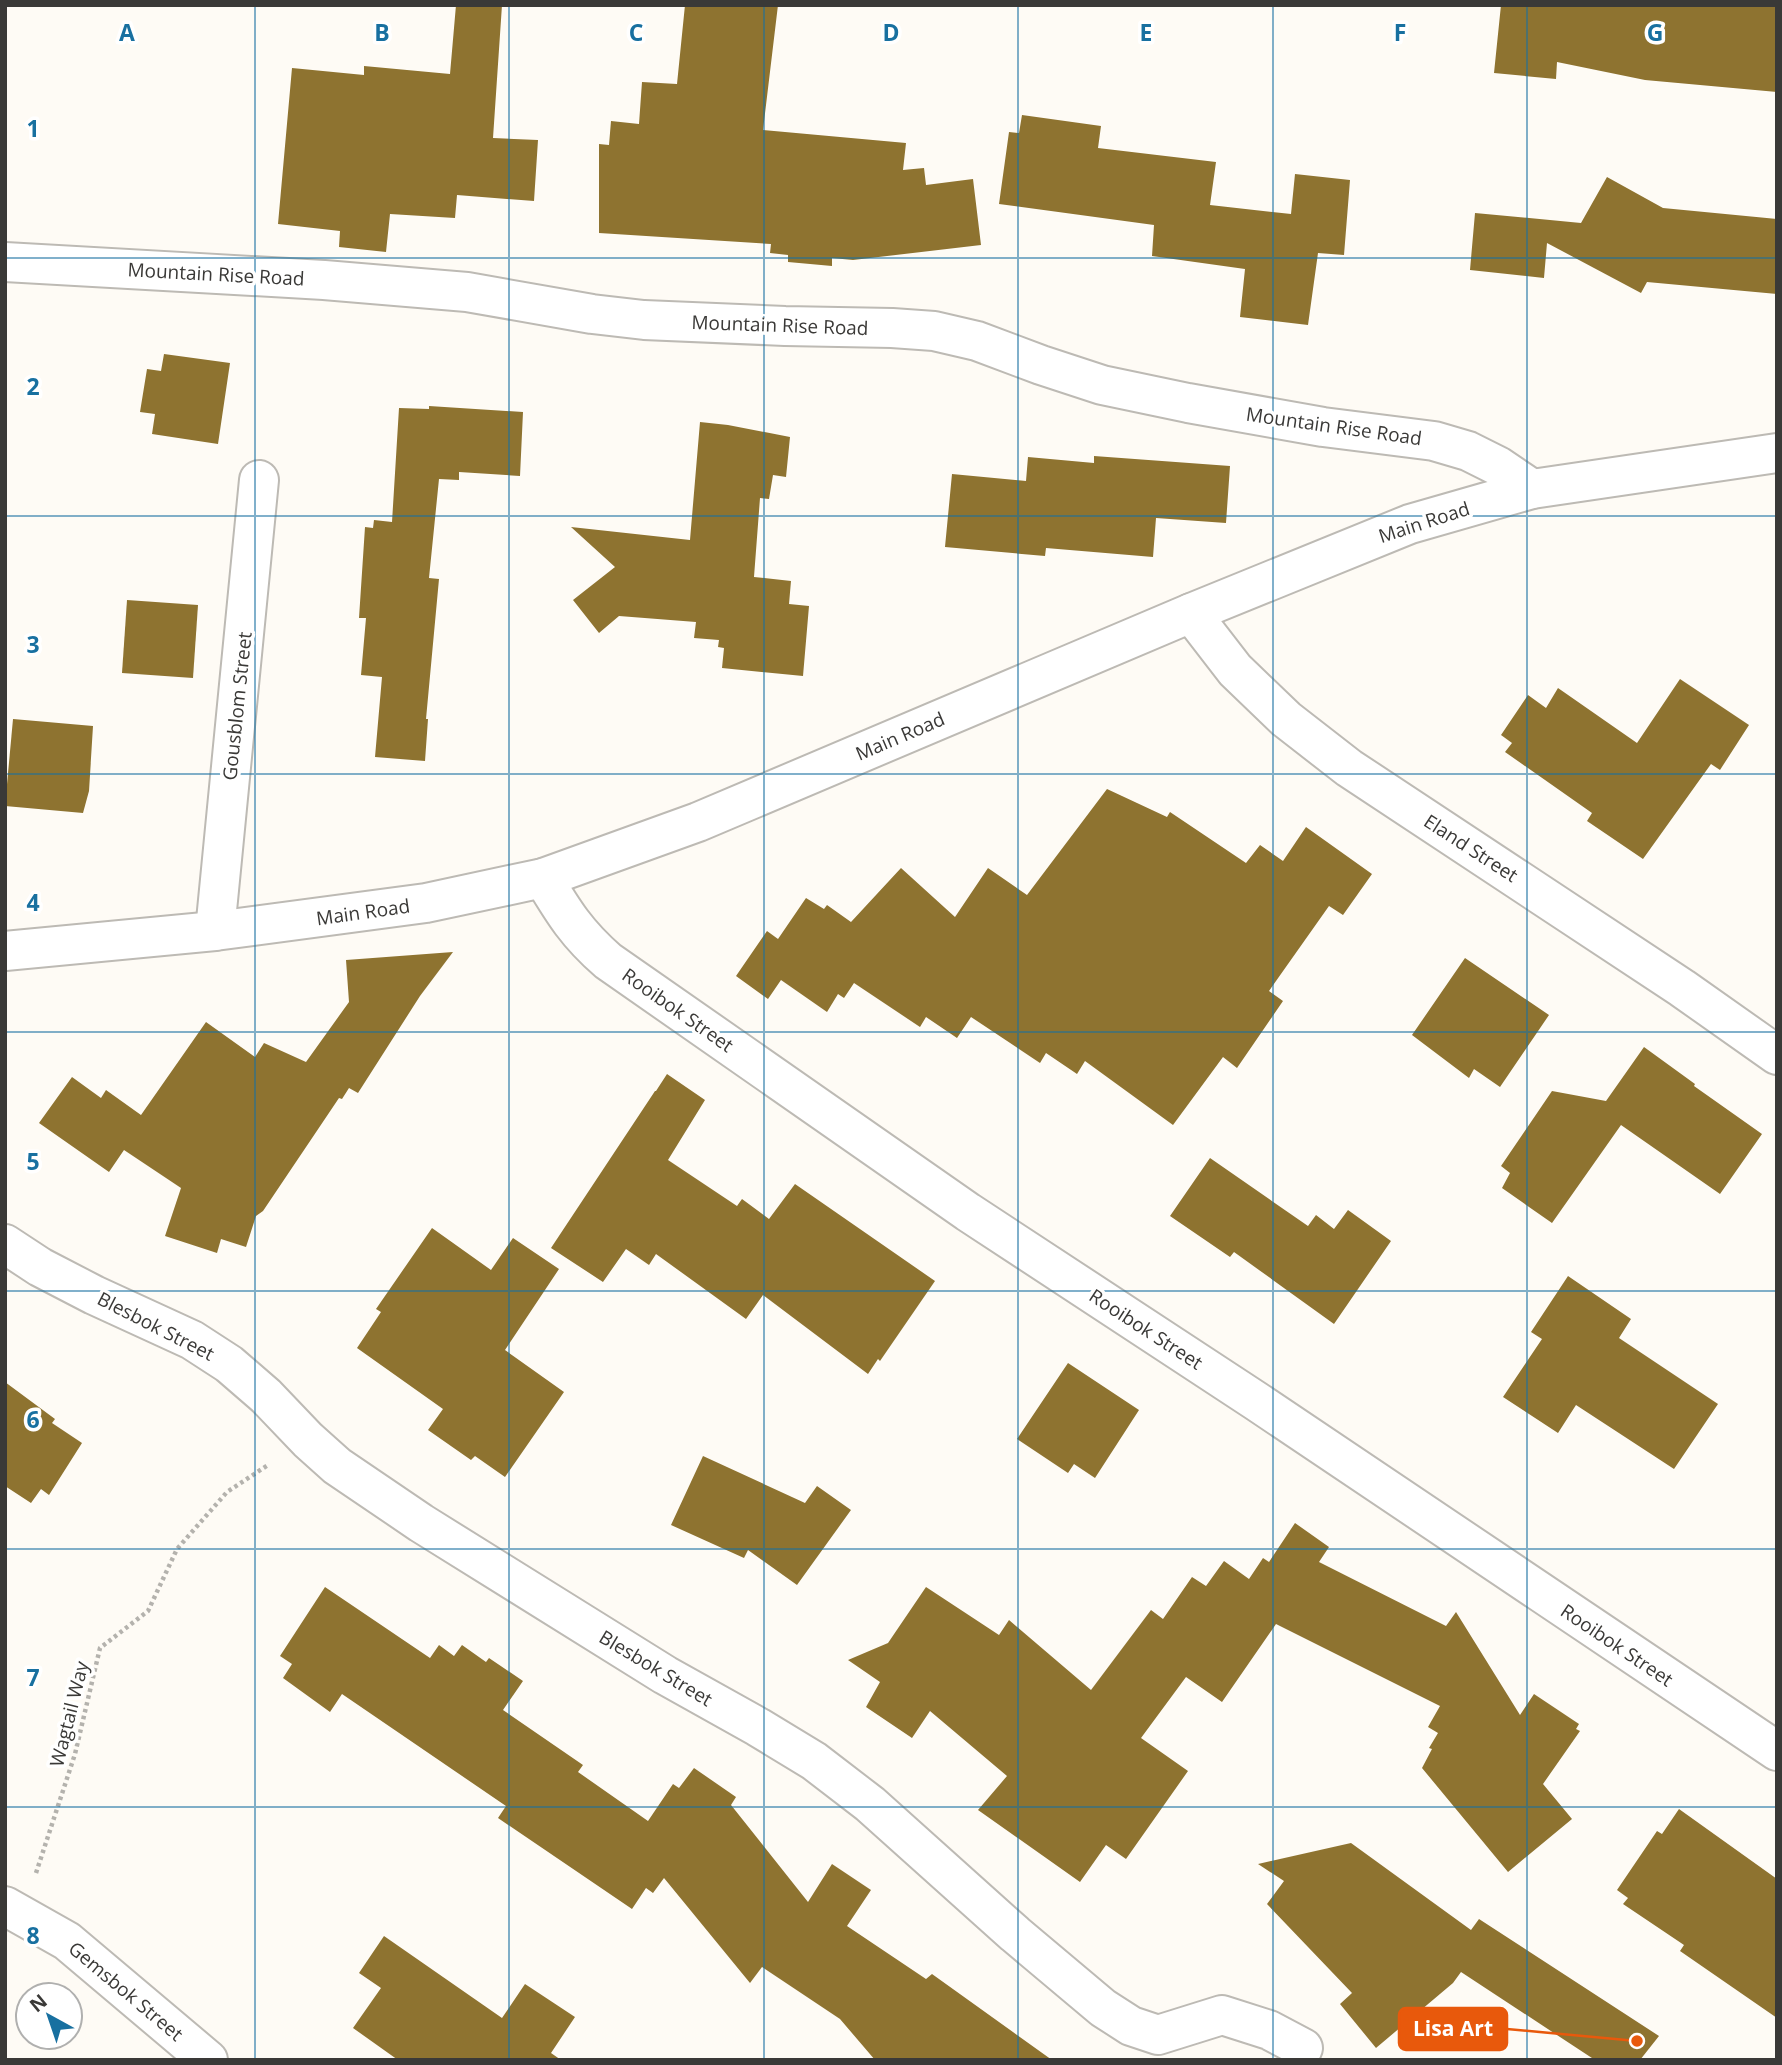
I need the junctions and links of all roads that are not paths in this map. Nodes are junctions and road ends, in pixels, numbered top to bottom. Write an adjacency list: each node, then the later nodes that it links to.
1 (5, 262): 4 (street, Mountain Rise Road)
2 (1777, 453): 4 (street, Main Road)
3 (259, 480): 7 (street, Gousblom Street)
4 (1532, 489): 5 (street, Main Road)
5 (1191, 613): 6 (street, Main Road); 9 (street, Eland Street)
6 (542, 878): 7 (street, Main Road); 11 (street, Rooibok Street)
7 (215, 932): 8 (street, Main Road)
8 (5, 951)
9 (1777, 1055)
10 (5, 1244): 13 (street, Blesbok Street)
11 (1777, 1751)
12 (14, 1910): 14 (street, Gemsbok Street)
13 (1303, 2048)
14 (208, 2060)

